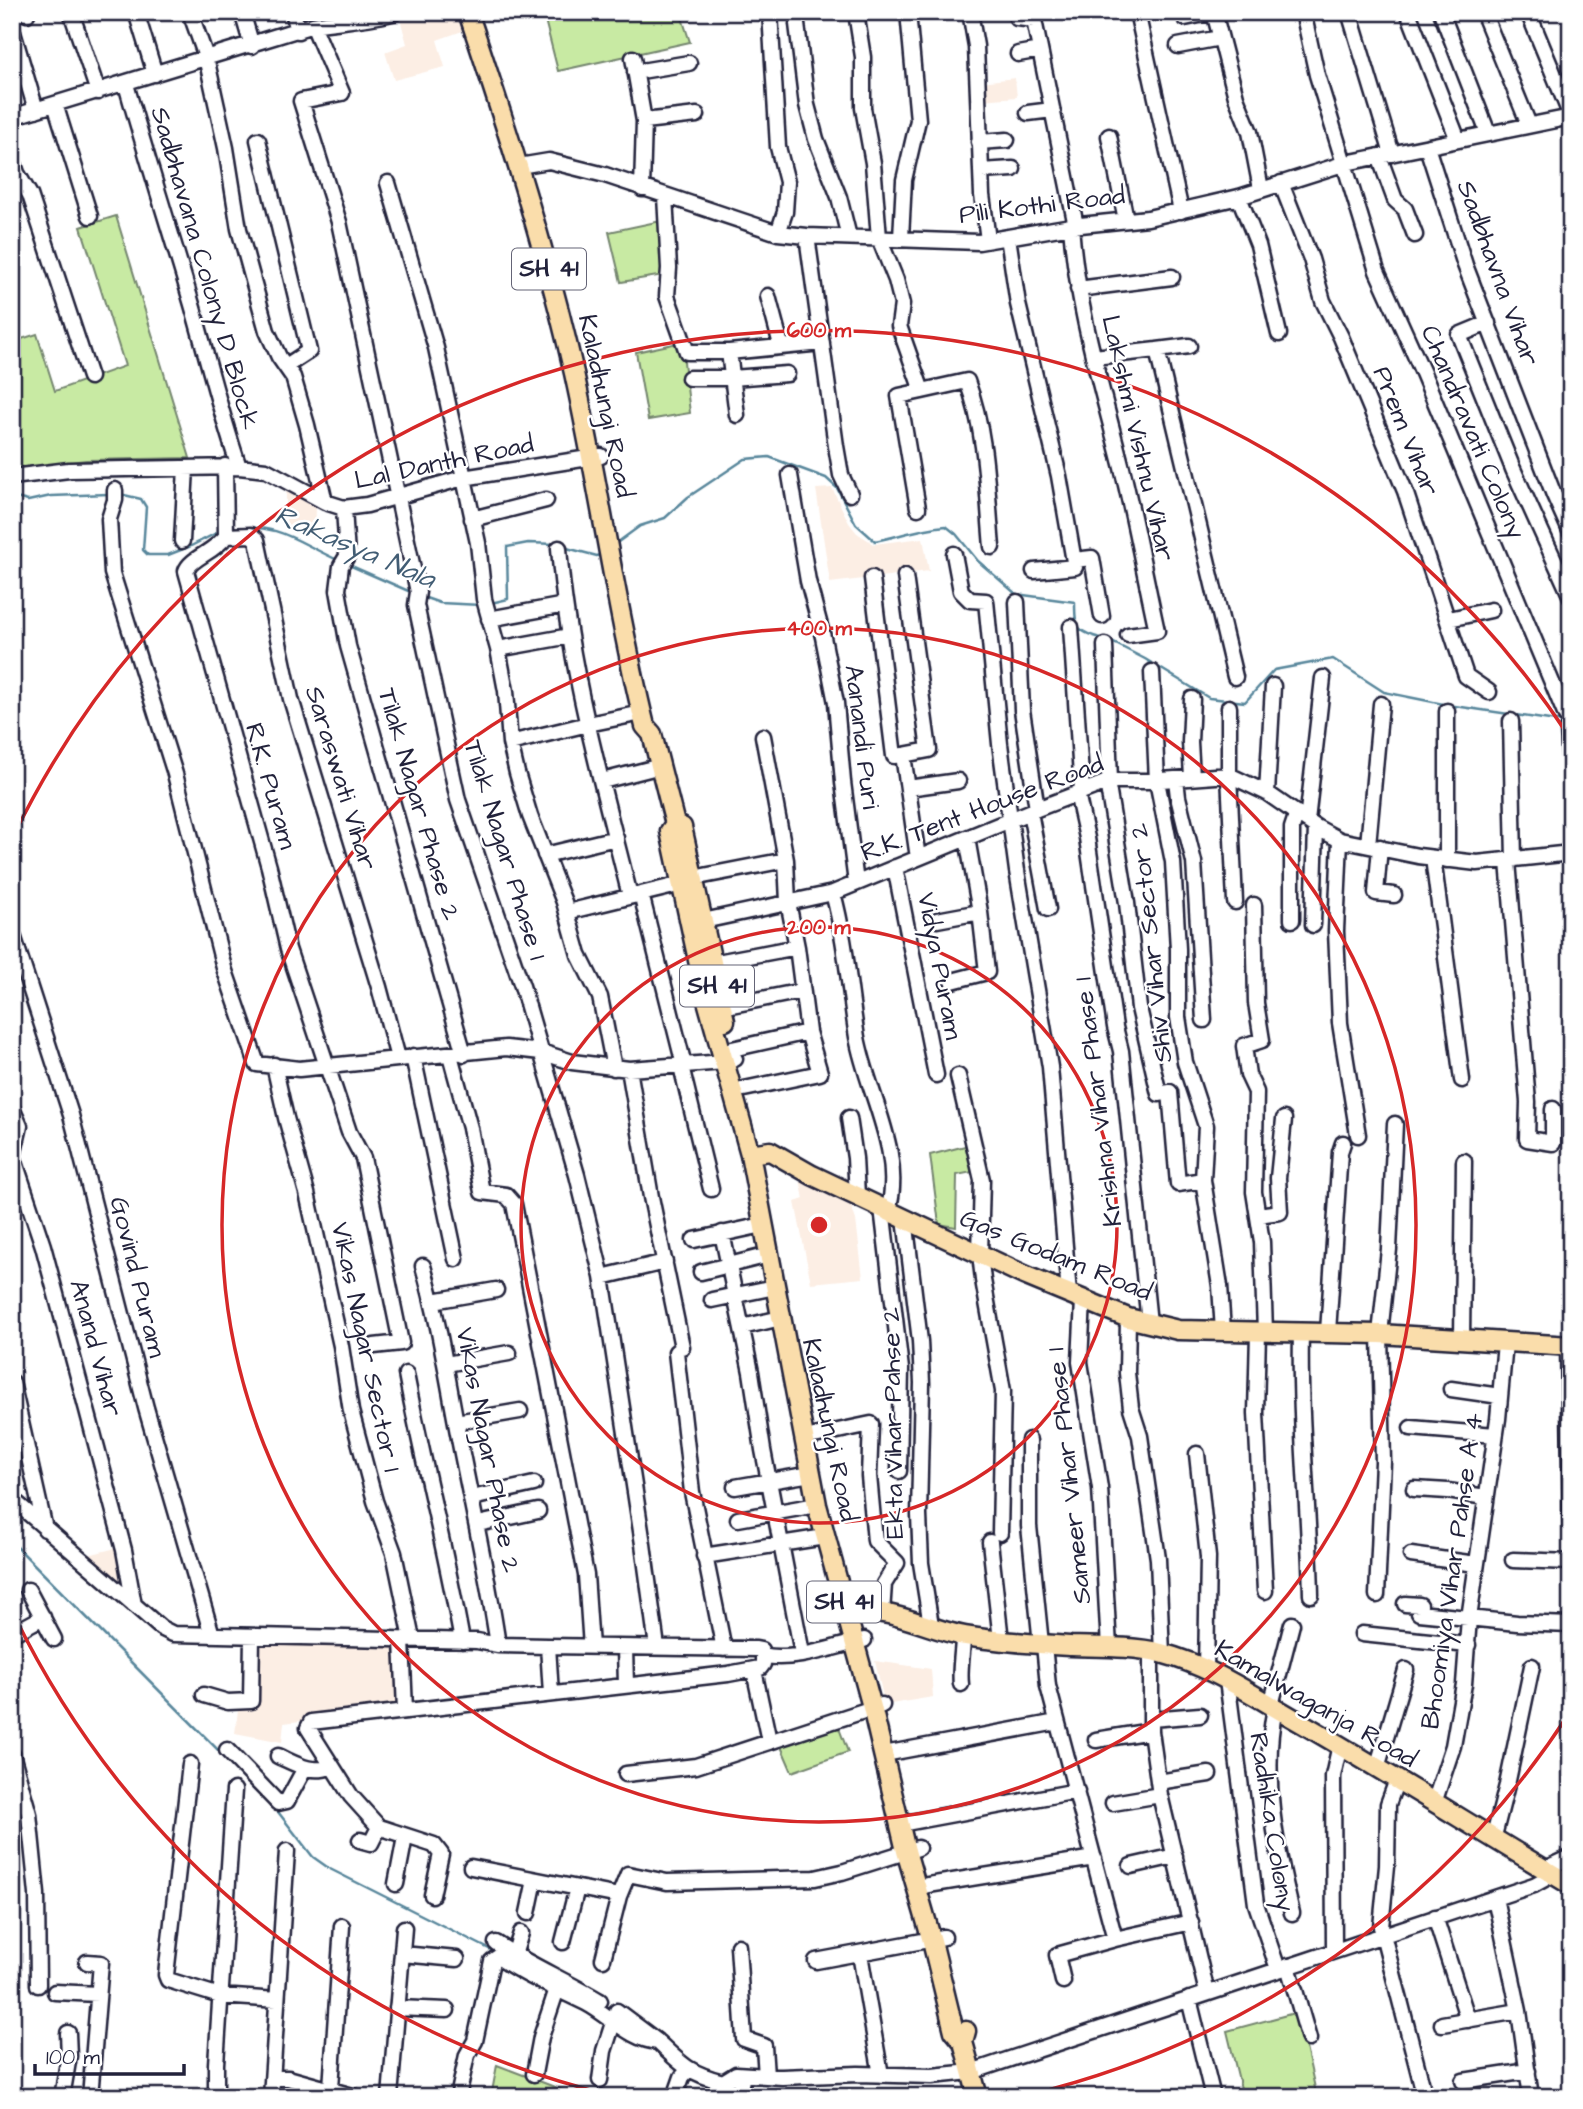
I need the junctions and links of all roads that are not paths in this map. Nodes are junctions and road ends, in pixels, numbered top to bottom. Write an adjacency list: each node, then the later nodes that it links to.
1 (71, 12): 37 (street)
2 (136, 12): 35 (street)
3 (190, 12): 33 (street)
4 (242, 12): 29 (street)
5 (293, 12): 27 (street)
6 (396, 12): 21 (street)
7 (468, 12): 57 (main road, Kaladhungi Road / SH 41)
8 (479, 12): 57 (main road, Kaladhungi Road / SH 41)
9 (770, 12): 70 (street)
10 (908, 12): 76 (street)
11 (970, 12): 52 (street)
12 (1014, 12): 31 (street, Lakshmi Vishnu Vihar)
13 (1137, 12): 66 (street)
14 (1214, 12): 22 (street); 28 (street)
15 (1303, 12): 56 (street, Chandravati Colony)
16 (1349, 12): 54 (street)
17 (1408, 12): 49 (street)
18 (1441, 12): 47 (street)
19 (1483, 12): 46 (street)
20 (1528, 12): 43 (street)
21 (346, 16): 25 (street)
22 (1185, 18)
23 (857, 19): 75 (street)
24 (797, 24): 73 (street)
25 (313, 25): 27 (street); 104 (street, Tilak Nagar Phase 1)
26 (12, 29): 39 (street)
27 (298, 31): 29 (street)
28 (1220, 38): 30 (street); 63 (street)
29 (252, 46): 33 (street)
30 (1178, 46)
31 (1041, 50): 32 (street); 40 (street, Lakshmi Vishnu Vihar)
32 (1018, 54)
33 (206, 57): 35 (street); 89 (street)
34 (689, 62): 45 (street)
35 (155, 74): 36 (street)
36 (126, 84): 37 (street); 97 (street, Sadbhavana Colony D Block)
37 (98, 92): 38 (street)
38 (55, 104): 39 (street); 67 (street)
39 (36, 110): 44 (street)
40 (1052, 110): 41 (street); 69 (street, Lakshmi Vishnu Vihar)
41 (1028, 113)
42 (697, 116): 45 (street)
43 (1571, 116): 46 (street, Pili Kothi Road)
44 (12, 117)
45 (643, 121): 62 (street)
46 (1529, 125): 47 (street, Pili Kothi Road)
47 (1488, 133): 49 (street, Pili Kothi Road)
48 (1109, 136): 68 (street)
49 (1458, 139): 53 (street, Pili Kothi Road)
50 (258, 140): 89 (street)
51 (1007, 140): 52 (street)
52 (979, 142): 59 (street)
53 (1427, 146): 54 (street, Pili Kothi Road); 81 (street, Sadbhavna Vihar)
54 (1386, 155): 56 (street, Pili Kothi Road); 71 (street)
55 (12, 158): 91 (street)
56 (1346, 163): 61 (street, Pili Kothi Road); 158 (street, Chandravati Colony)
57 (525, 165): 62 (street, Pili Kothi Road); 96 (main road, Kaladhungi Road / SH 41)
58 (1013, 169): 59 (street)
59 (981, 171): 77 (street)
60 (388, 183): 101 (street)
61 (1281, 183): 63 (street, Pili Kothi Road); 126 (street, Prem Vihar)
62 (642, 189): 64 (street, Pili Kothi Road)
63 (1261, 189): 65 (street, Pili Kothi Road)
64 (665, 196): 70 (street, Pili Kothi Road); 87 (street)
65 (1239, 197): 66 (street, Pili Kothi Road); 82 (street)
66 (1181, 211): 68 (street, Pili Kothi Road)
67 (90, 216)
68 (1126, 220): 69 (street, Pili Kothi Road)
69 (1073, 226): 74 (street, Pili Kothi Road); 79 (street, Lakshmi Vishnu Vihar)
70 (778, 233): 72 (street, Pili Kothi Road)
71 (1415, 235)
72 (807, 236): 73 (street, Pili Kothi Road); 83 (street)
73 (849, 237): 75 (street, Pili Kothi Road)
74 (1008, 237): 77 (street, Pili Kothi Road); 116 (street)
75 (879, 238): 76 (street, Pili Kothi Road); 94 (street)
76 (901, 238): 77 (street, Pili Kothi Road)
77 (988, 240)
78 (1172, 277): 79 (street)
79 (1078, 289): 88 (street, Lakshmi Vishnu Vihar)
80 (768, 296): 84 (street)
81 (1488, 323): 111 (street, Sadbhavna Vihar); 120 (street)
82 (1279, 334)
83 (822, 343): 84 (street); 102 (street)
84 (781, 345): 87 (street)
85 (1189, 346): 86 (street)
86 (1157, 350): 88 (street); 134 (street)
87 (729, 352): 93 (street)
88 (1094, 357): 128 (street, Lakshmi Vishnu Vihar)
89 (286, 366): 106 (street)
90 (787, 374): 93 (street)
91 (90, 377)
92 (689, 378): 93 (street)
93 (732, 378): 95 (street)
94 (922, 391): 108 (street); 113 (street)
95 (737, 415)
96 (596, 457): 101 (street, Lal Danth Road); 132 (main road, Kaladhungi Road / SH 41)
97 (232, 466): 98 (street, Lal Danth Road); 106 (street, Lal Danth Road); 110 (street)
98 (186, 468): 100 (street, Lal Danth Road); 112 (street)
99 (790, 475): 176 (street, Aanandi Puri)
100 (12, 477)
101 (463, 478): 104 (street, Lal Danth Road); 109 (street)
102 (850, 494)
103 (115, 495): 202 (street)
104 (398, 497): 107 (street, Lal Danth Road); 198 (street, Tilak Nagar Phase 1)
105 (546, 500): 109 (street)
106 (325, 502): 107 (street, Lal Danth Road)
107 (344, 508): 199 (street, Tilak Nagar Phase 2)
108 (918, 508)
109 (472, 519): 123 (street)
110 (226, 530): 200 (street, Saraswati Vihar); 204 (street, R.K. Puram)
111 (1571, 533)
112 (182, 541)
113 (992, 547)
114 (559, 548): 122 (street)
115 (954, 554): 163 (street, Sameer Vihar Phase 1)
116 (1074, 561): 117 (street); 125 (street)
117 (1034, 571)
118 (905, 576): 148 (street)
119 (872, 578): 148 (street)
120 (1571, 597)
121 (1017, 602): 161 (street)
122 (565, 605): 123 (street); 129 (street)
123 (486, 609): 131 (street)
124 (1491, 610): 126 (street)
125 (1102, 616)
126 (1448, 620): 137 (street, Prem Vihar)
127 (1071, 627): 159 (street, Krishna Vihar Phase 1)
128 (1128, 635)
129 (570, 636): 131 (street); 144 (street)
130 (1105, 645): 155 (street)
131 (498, 649): 147 (street)
132 (634, 658): 142 (main road, Kaladhungi Road / SH 41); 145 (main road, Kaladhungi Road / SH 41)
133 (1152, 672): 156 (street, Shiv Vihar Sector 2)
134 (1235, 677)
135 (1323, 678): 162 (street)
136 (1273, 686): 160 (street)
137 (1489, 692)
138 (1192, 699): 151 (street)
139 (1381, 704): 167 (street)
140 (1229, 707): 150 (street)
141 (1447, 711): 171 (street)
142 (642, 713): 144 (street); 145 (main road, Kaladhungi Road / SH 41)
143 (1511, 721): 173 (street)
144 (588, 723): 147 (street); 153 (street)
145 (652, 734): 149 (main road, Kaladhungi Road / SH 41)
146 (764, 736): 172 (street)
147 (510, 743): 169 (street)
148 (903, 755): 157 (street)
149 (661, 766): 153 (street); 175 (main road, Kaladhungi Road / SH 41)
150 (1229, 775): 151 (street, R.K. Tent House Road); 160 (street, R.K. Tent House Road); 181 (street)
151 (1192, 777): 152 (street, R.K. Tent House Road)
152 (1176, 779): 156 (street, R.K. Tent House Road); 196 (street)
153 (602, 781): 164 (street)
154 (958, 781): 157 (street)
155 (1109, 781): 156 (street, R.K. Tent House Road); 159 (street, R.K. Tent House Road); 219 (street)
156 (1157, 781): 219 (street, Shiv Vihar Sector 2)
157 (908, 788): 170 (street)
158 (1571, 788)
159 (1079, 792): 161 (street, R.K. Tent House Road); 242 (street, Krishna Vihar Phase 1)
160 (1268, 793): 162 (street, R.K. Tent House Road)
161 (1034, 810): 163 (street, R.K. Tent House Road); 183 (street)
162 (1307, 820): 166 (street, R.K. Tent House Road); 187 (street); 189 (street)
163 (1010, 821): 165 (street, R.K. Tent House Road); 238 (street, Sameer Vihar Phase 1)
164 (616, 838): 169 (street); 178 (street)
165 (967, 838): 170 (street, R.K. Tent House Road); 185 (street)
166 (1340, 839): 167 (street, R.K. Tent House Road); 215 (street)
167 (1374, 846): 171 (street, R.K. Tent House Road); 179 (street)
168 (1571, 853): 173 (street, R.K. Tent House Road)
169 (545, 855): 184 (street)
170 (918, 858): 174 (street, R.K. Tent House Road)
171 (1440, 859): 173 (street, R.K. Tent House Road); 208 (street)
172 (786, 860): 175 (street); 180 (street)
173 (1511, 860): 211 (street)
174 (895, 867): 176 (street, R.K. Tent House Road); 206 (street, Vidya Puram)
175 (688, 881): 178 (street); 188 (main road, Kaladhungi Road / SH 41)
176 (856, 883): 177 (street, R.K. Tent House Road)
177 (833, 893): 180 (street, R.K. Tent House Road); 222 (street)
178 (635, 895): 184 (street); 203 (street)
179 (1394, 895)
180 (788, 902): 188 (street, R.K. Tent House Road); 191 (street)
181 (1235, 902)
182 (1254, 905): 223 (street)
183 (1048, 909)
184 (567, 912): 205 (street)
185 (980, 912): 186 (street); 193 (street)
186 (937, 920)
187 (1292, 920)
188 (696, 922): 192 (main road, Kaladhungi Road / SH 41); 201 (main road, Kaladhungi Road / SH 41)
189 (1313, 925)
190 (12, 932): 305 (street, Govind Puram)
191 (797, 947): 192 (street); 194 (street)
192 (712, 963): 195 (main road, Kaladhungi Road / SH 41)
193 (952, 981)
194 (802, 991): 195 (street); 197 (street)
195 (722, 1007): 201 (main road, Kaladhungi Road / SH 41)
196 (1204, 1020)
197 (808, 1031): 201 (street); 209 (street)
198 (541, 1052): 199 (street); 205 (street); 234 (street, Tilak Nagar Phase 1)
199 (457, 1054): 200 (street); 317 (street, Tilak Nagar Phase 2)
200 (406, 1057): 204 (street); 229 (street)
201 (731, 1057): 203 (street); 209 (main road, Kaladhungi Road / SH 41); 217 (main road, Kaladhungi Road / SH 41)
202 (274, 1065): 204 (street); 309 (street, Vikas Nagar Sector 1)
203 (682, 1065): 205 (street); 220 (street)
204 (328, 1067): 252 (street)
205 (621, 1069): 230 (street)
206 (936, 1075)
207 (958, 1076): 227 (street)
208 (1462, 1080)
209 (744, 1090): 217 (main road, Kaladhungi Road / SH 41)
210 (12, 1108): 295 (street, Anand Vihar)
211 (1553, 1109)
212 (849, 1118): 221 (street)
213 (1284, 1119): 223 (street)
214 (1395, 1124): 249 (street)
215 (1358, 1135)
216 (1343, 1143): 248 (street)
217 (754, 1153): 221 (main road, Gas Godam Road); 224 (main road, Kaladhungi Road / SH 41)
218 (1464, 1161): 250 (street)
219 (1203, 1180): 245 (street, Shiv Vihar Sector 2)
220 (711, 1189)
221 (858, 1196): 222 (main road, Gas Godam Road)
222 (892, 1213): 227 (main road, Gas Godam Road); 267 (street); 301 (street, Ekta Vihar Pahse 2)
223 (1258, 1215): 246 (street)
224 (768, 1224): 225 (street); 228 (main road, Kaladhungi Road / SH 41); 244 (main road, Kaladhungi Road / SH 41)
225 (722, 1233): 226 (street); 231 (street)
226 (694, 1240)
227 (981, 1254): 238 (main road, Gas Godam Road); 310 (street)
228 (769, 1255): 231 (street); 235 (main road, Kaladhungi Road / SH 41)
229 (456, 1259)
230 (665, 1262): 234 (street); 286 (street)
231 (729, 1265): 233 (street); 237 (street)
232 (423, 1266): 240 (street, Vikas Nagar Phase 2)
233 (701, 1272)
234 (602, 1277): 318 (street, Tilak Nagar Phase 1)
235 (775, 1287): 237 (street); 244 (main road, Kaladhungi Road / SH 41)
236 (496, 1290): 240 (street)
237 (736, 1296): 239 (street); 243 (street)
238 (1076, 1297): 241 (main road, Gas Godam Road); 319 (street, Sameer Vihar Phase 1)
239 (712, 1300)
240 (433, 1301): 255 (street, Vikas Nagar Phase 2)
241 (1128, 1318): 242 (main road, Gas Godam Road); 323 (street)
242 (1149, 1323): 245 (main road, Gas Godam Road)
243 (742, 1327): 244 (street); 269 (street)
244 (786, 1328): 264 (main road, Kaladhungi Road / SH 41); 268 (main road, Kaladhungi Road / SH 41)
245 (1223, 1331): 246 (main road, Gas Godam Road)
246 (1261, 1332): 247 (main road, Gas Godam Road); 291 (street)
247 (1301, 1332): 248 (main road, Gas Godam Road); 292 (street)
248 (1328, 1332): 249 (main road, Gas Godam Road)
249 (1380, 1334): 250 (main road, Gas Godam Road); 293 (street)
250 (1462, 1340): 251 (main road, Gas Godam Road)
251 (1505, 1343): 253 (main road, Gas Godam Road); 259 (street, Bhoomiya Vihar Pahse A 4)
252 (374, 1346)
253 (1569, 1346): 281 (street)
254 (509, 1353): 255 (street)
255 (446, 1364): 261 (street, Vikas Nagar Phase 2)
256 (407, 1374): 311 (street)
257 (12, 1382): 282 (street)
258 (1451, 1389): 259 (street)
259 (1500, 1396): 263 (street, Bhoomiya Vihar Pahse A 4)
260 (520, 1411): 261 (street)
261 (456, 1422): 274 (street, Vikas Nagar Phase 2)
262 (1411, 1428): 263 (street)
263 (1495, 1435): 273 (street, Bhoomiya Vihar Pahse A 4)
264 (814, 1436): 296 (main road, Kaladhungi Road / SH 41); 297 (street)
265 (1029, 1440): 313 (street)
266 (1197, 1454): 326 (street)
267 (899, 1471)
268 (811, 1474): 269 (street); 276 (main road, Kaladhungi Road / SH 41)
269 (769, 1481): 271 (street); 278 (street)
270 (534, 1484): 274 (street)
271 (735, 1487)
272 (1414, 1489): 273 (street)
273 (1485, 1497): 289 (street, Bhoomiya Vihar Pahse A 4)
274 (472, 1498): 280 (street, Vikas Nagar Phase 2)
275 (12, 1499): 282 (street)
276 (817, 1505): 278 (street); 283 (main road, Kaladhungi Road / SH 41)
277 (538, 1511): 280 (street)
278 (776, 1513): 279 (street); 284 (street)
279 (738, 1519)
280 (478, 1524): 314 (street, Vikas Nagar Phase 2)
281 (1571, 1524)
282 (45, 1529): 295 (street)
283 (825, 1537): 284 (street); 296 (main road, Kaladhungi Road / SH 41)
284 (782, 1544): 286 (street); 322 (street)
285 (1412, 1555): 289 (street)
286 (704, 1556): 321 (street)
287 (1513, 1560): 288 (street)
288 (1571, 1562)
289 (1476, 1564): 299 (street, Bhoomiya Vihar Pahse A 4)
290 (28, 1590): 298 (street)
291 (1265, 1591)
292 (1311, 1595)
293 (1377, 1595)
294 (1405, 1604): 299 (street)
295 (134, 1605): 305 (street)
296 (852, 1611): 297 (main road, Kamalwaganja Road); 312 (main road, Kaladhungi Road / SH 41)
297 (882, 1613): 301 (main road, Kamalwaganja Road)
298 (43, 1618): 303 (street); 308 (street)
299 (1469, 1618): 302 (street); 315 (street, Bhoomiya Vihar Pahse A 4)
300 (1292, 1624): 335 (street)
301 (931, 1625): 307 (main road, Kamalwaganja Road)
302 (1571, 1625)
303 (12, 1633)
304 (1362, 1634): 315 (street)
305 (212, 1635): 306 (street)
306 (252, 1636): 309 (street); 333 (street)
307 (963, 1636): 310 (main road, Kamalwaganja Road); 330 (street)
308 (54, 1639)
309 (407, 1639): 311 (street); 336 (street, Vikas Nagar Sector 1)
310 (1001, 1640): 313 (main road, Kamalwaganja Road)
311 (462, 1641): 314 (street)
312 (860, 1641): 322 (street); 334 (main road, Kaladhungi Road / SH 41)
313 (1042, 1644): 319 (main road, Kamalwaganja Road); 338 (street)
314 (498, 1645): 316 (street)
315 (1468, 1645): 357 (street, Bhoomiya Vihar Pahse A 4)
316 (548, 1646): 317 (street); 332 (street)
317 (591, 1647): 320 (street)
318 (657, 1647): 320 (street); 321 (street)
319 (1109, 1647): 323 (main road, Kamalwaganja Road)
320 (625, 1648): 331 (street)
321 (724, 1649): 324 (street)
322 (802, 1653): 324 (street)
323 (1157, 1653): 326 (main road, Kamalwaganja Road); 339 (street)
324 (763, 1655): 331 (street)
325 (1532, 1666): 363 (street)
326 (1206, 1669): 329 (main road, Kamalwaganja Road)
327 (1406, 1670): 350 (street)
328 (755, 1675): 341 (street)
329 (1227, 1680): 335 (main road, Kamalwaganja Road); 400 (street, Radhika Colony)
330 (961, 1684)
331 (626, 1685): 332 (street)
332 (551, 1694): 336 (street)
333 (204, 1695)
334 (877, 1706): 341 (street); 344 (main road, Kaladhungi Road / SH 41)
335 (1273, 1707): 342 (main road, Kamalwaganja Road); 380 (street)
336 (405, 1710): 348 (street)
337 (1200, 1715): 339 (street)
338 (1057, 1722): 344 (street); 356 (street)
339 (1151, 1725): 340 (street); 354 (street)
340 (1096, 1740)
341 (769, 1741): 351 (street)
342 (1340, 1745): 350 (main road, Kamalwaganja Road); 392 (street)
343 (227, 1750): 349 (street)
344 (888, 1753): 359 (main road, Kaladhungi Road / SH 41)
345 (12, 1754): 402 (street)
346 (278, 1756): 349 (street)
347 (190, 1765): 407 (street)
348 (332, 1766): 349 (street); 360 (street)
349 (305, 1768)
350 (1377, 1768): 353 (main road, Kamalwaganja Road)
351 (626, 1774)
352 (1209, 1774): 354 (street)
353 (1397, 1780): 357 (main road, Kamalwaganja Road); 386 (street)
354 (1159, 1788): 358 (street); 366 (street)
355 (234, 1790): 407 (street)
356 (1077, 1791): 359 (street); 367 (street)
357 (1434, 1802): 363 (main road, Kamalwaganja Road)
358 (1113, 1803)
359 (905, 1822): 364 (main road, Kaladhungi Road / SH 41)
360 (379, 1827): 361 (street); 362 (street)
361 (405, 1837): 373 (street); 376 (street)
362 (360, 1840)
363 (1493, 1840): 371 (main road, Kamalwaganja Road)
364 (912, 1850): 374 (main road, Kaladhungi Road / SH 41); 377 (street)
365 (287, 1851): 409 (street)
366 (1175, 1856): 369 (street); 382 (street)
367 (1094, 1857): 374 (street); 388 (street)
368 (1567, 1858): 371 (street)
369 (1131, 1866)
370 (471, 1867): 372 (street)
371 (1557, 1877): 378 (street)
372 (535, 1880): 375 (street); 379 (street)
373 (396, 1884)
374 (922, 1886): 387 (main road, Kaladhungi Road / SH 41)
375 (577, 1888): 377 (street); 389 (street)
376 (432, 1895)
377 (618, 1896): 396 (street)
378 (1495, 1898): 381 (street); 412 (street)
379 (528, 1913)
380 (1292, 1913)
381 (1435, 1917): 386 (street); 414 (street)
382 (1191, 1922): 388 (street); 405 (street)
383 (342, 1926): 430 (street)
384 (404, 1928): 393 (street)
385 (521, 1933): 395 (street)
386 (1382, 1935): 392 (street); 443 (street)
387 (938, 1939): 394 (street); 420 (main road, Kaladhungi Road / SH 41)
388 (1115, 1939): 401 (street)
389 (563, 1942)
390 (496, 1943): 395 (street)
391 (738, 1946): 425 (street)
392 (1334, 1950): 400 (street)
393 (402, 1954): 397 (street); 410 (street)
394 (860, 1954): 398 (street); 424 (street)
395 (514, 1955): 418 (street)
396 (603, 1958)
397 (457, 1959)
398 (816, 1961)
399 (87, 1962): 406 (street)
400 (1283, 1968): 405 (street); 417 (street, Radhika Colony)
401 (1063, 1982)
402 (38, 1985)
403 (557, 1989): 413 (street); 422 (street); 437 (street)
404 (55, 1992): 406 (street)
405 (1207, 1993): 408 (street)
406 (99, 1994): 432 (street)
407 (220, 1996): 409 (street); 433 (street)
408 (1189, 1999): 420 (street); 442 (street)
409 (277, 2000): 426 (street)
410 (397, 2008): 411 (street); 436 (street)
411 (447, 2010)
412 (1519, 2011): 414 (street); 421 (street)
413 (614, 2020): 418 (street); 427 (street)
414 (1468, 2020): 415 (street)
415 (1442, 2024)
416 (68, 2033): 431 (street)
417 (1309, 2039)
418 (658, 2042): 419 (street)
419 (688, 2070): 429 (street); 438 (street)
420 (971, 2071): 424 (street); 441 (main road, Kaladhungi Road / SH 41)
421 (1528, 2071): 428 (street); 444 (street)
422 (534, 2074)
423 (743, 2075): 425 (street); 429 (street); 440 (street)
424 (881, 2075): 425 (street)
425 (766, 2076)
426 (272, 2078): 430 (street); 434 (street)
427 (600, 2080)
428 (1463, 2081)
429 (723, 2082): 439 (street)
430 (331, 2088): 435 (street)
431 (62, 2097)
432 (90, 2097)
433 (216, 2097)
434 (271, 2097)
435 (356, 2097)
436 (390, 2097)
437 (458, 2097)
438 (675, 2097)
439 (716, 2097)
440 (738, 2097)
441 (978, 2097)
442 (1213, 2097)
443 (1425, 2097)
444 (1531, 2097)

